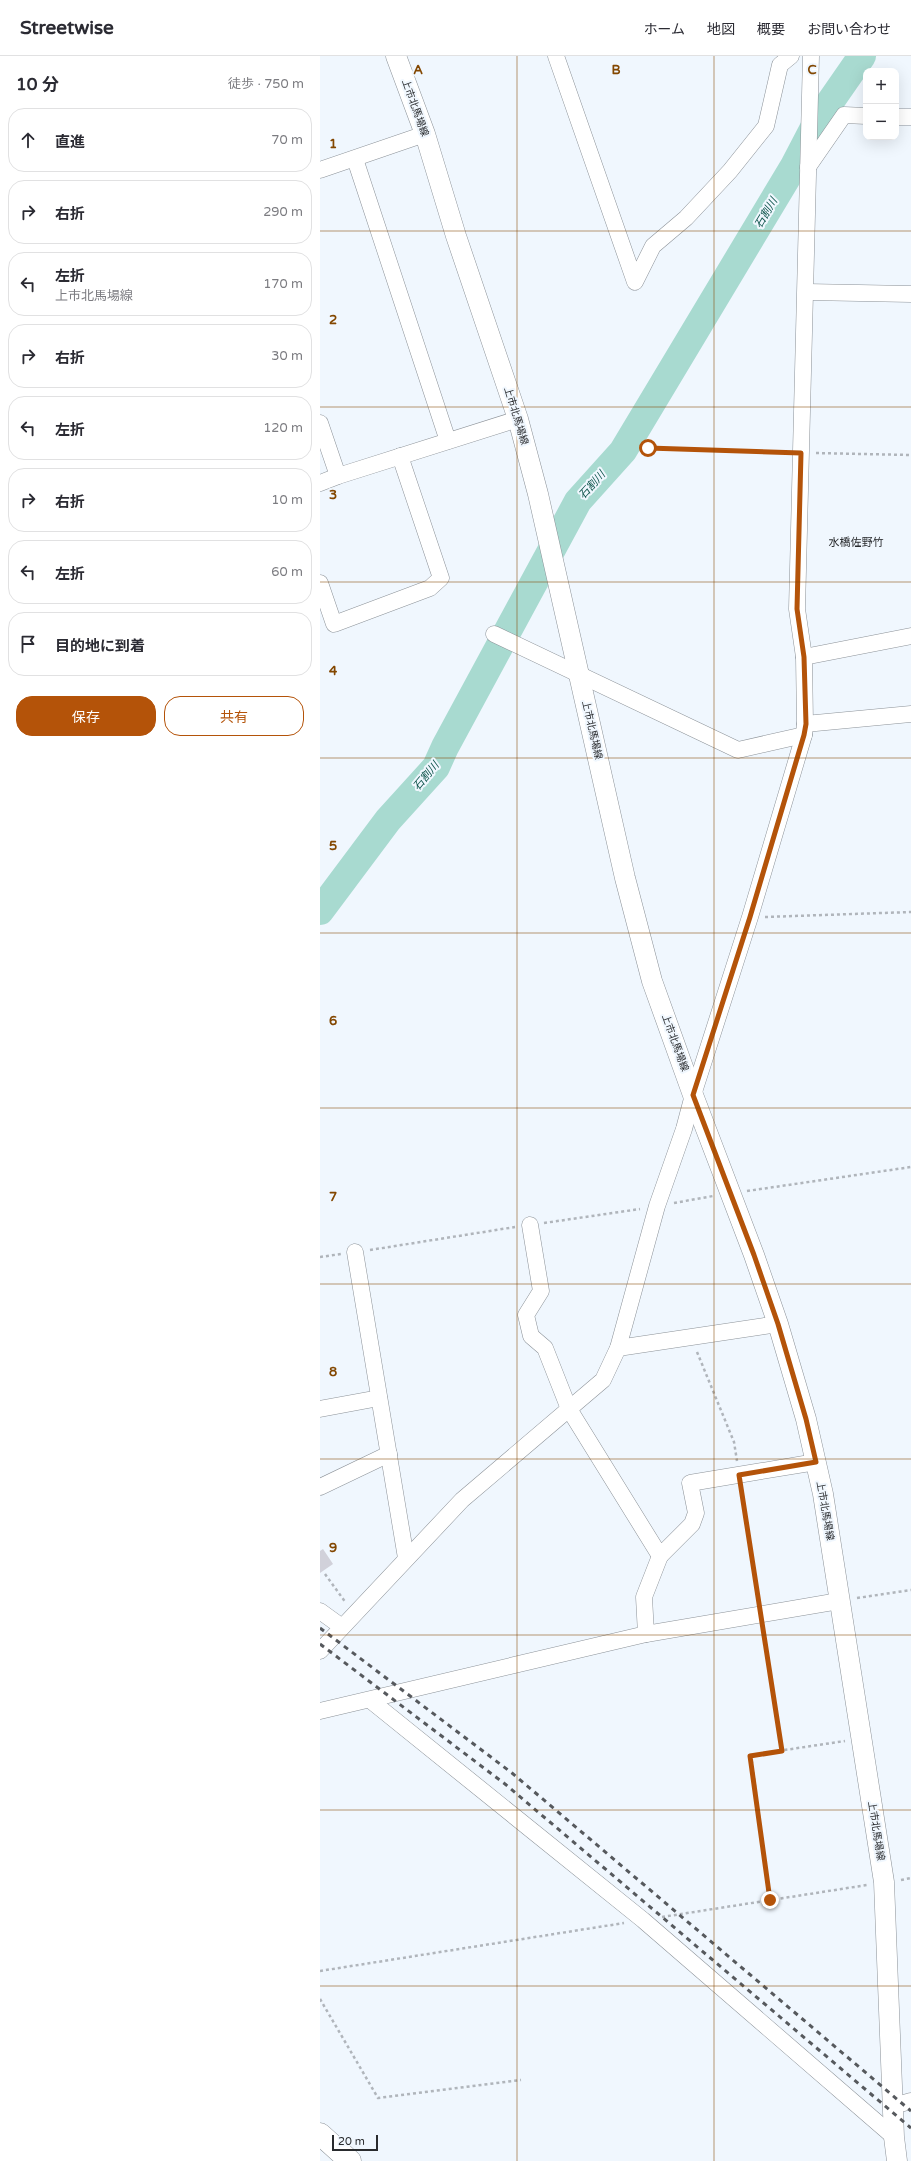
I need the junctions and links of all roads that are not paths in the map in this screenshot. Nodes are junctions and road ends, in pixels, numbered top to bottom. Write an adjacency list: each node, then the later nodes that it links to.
1 (396, 56): 8 (main road, 上市北馬場線)
2 (556, 56): 3 (street)
3 (791, 56)
4 (811, 56): 10 (street)
5 (863, 116): 10 (street)
6 (899, 117): 7 (street)
7 (911, 118)
8 (425, 134): 9 (street); 14 (main road, 上市北馬場線)
9 (355, 159): 11 (street); 16 (street)
10 (808, 160): 12 (street)
11 (320, 170)
12 (807, 292): 13 (street); 23 (street)
13 (911, 294)
14 (518, 419): 16 (street); 24 (main road, 上市北馬場線)
15 (320, 423): 18 (street)
16 (448, 441): 17 (street)
17 (400, 456): 18 (street); 20 (street)
18 (338, 476): 19 (street)
19 (320, 484)
20 (320, 583)
21 (494, 634): 24 (street)
22 (911, 636): 23 (street)
23 (804, 657): 26 (street)
24 (579, 675): 26 (street); 27 (main road, 上市北馬場線)
25 (911, 714): 26 (street)
26 (805, 730): 27 (street)
27 (693, 1095): 30 (main road, 上市北馬場線); 31 (street)
28 (530, 1225): 34 (street)
29 (355, 1252): 32 (street)
30 (778, 1324): 31 (street); 36 (main road, 上市北馬場線)
31 (618, 1348): 34 (street)
32 (379, 1398): 33 (street); 35 (street)
33 (320, 1409)
34 (569, 1409): 38 (street); 39 (street)
35 (389, 1454): 37 (street); 39 (street)
36 (816, 1462): 38 (street); 40 (main road, 上市北馬場線)
37 (320, 1487)
38 (660, 1556): 43 (street)
39 (406, 1558): 42 (street)
40 (839, 1601): 43 (street); 47 (main road, 上市北馬場線)
41 (320, 1611): 42 (street)
42 (342, 1628): 44 (street)
43 (646, 1634): 45 (street)
44 (320, 1651)
45 (370, 1700): 46 (street); 49 (street)
46 (320, 1711)
47 (902, 2103): 49 (main road, 上市北馬場線)
48 (320, 2134): 50 (highway)
49 (894, 2137): 51 (main road, 上市北馬場線)
50 (350, 2161)
51 (897, 2161)

